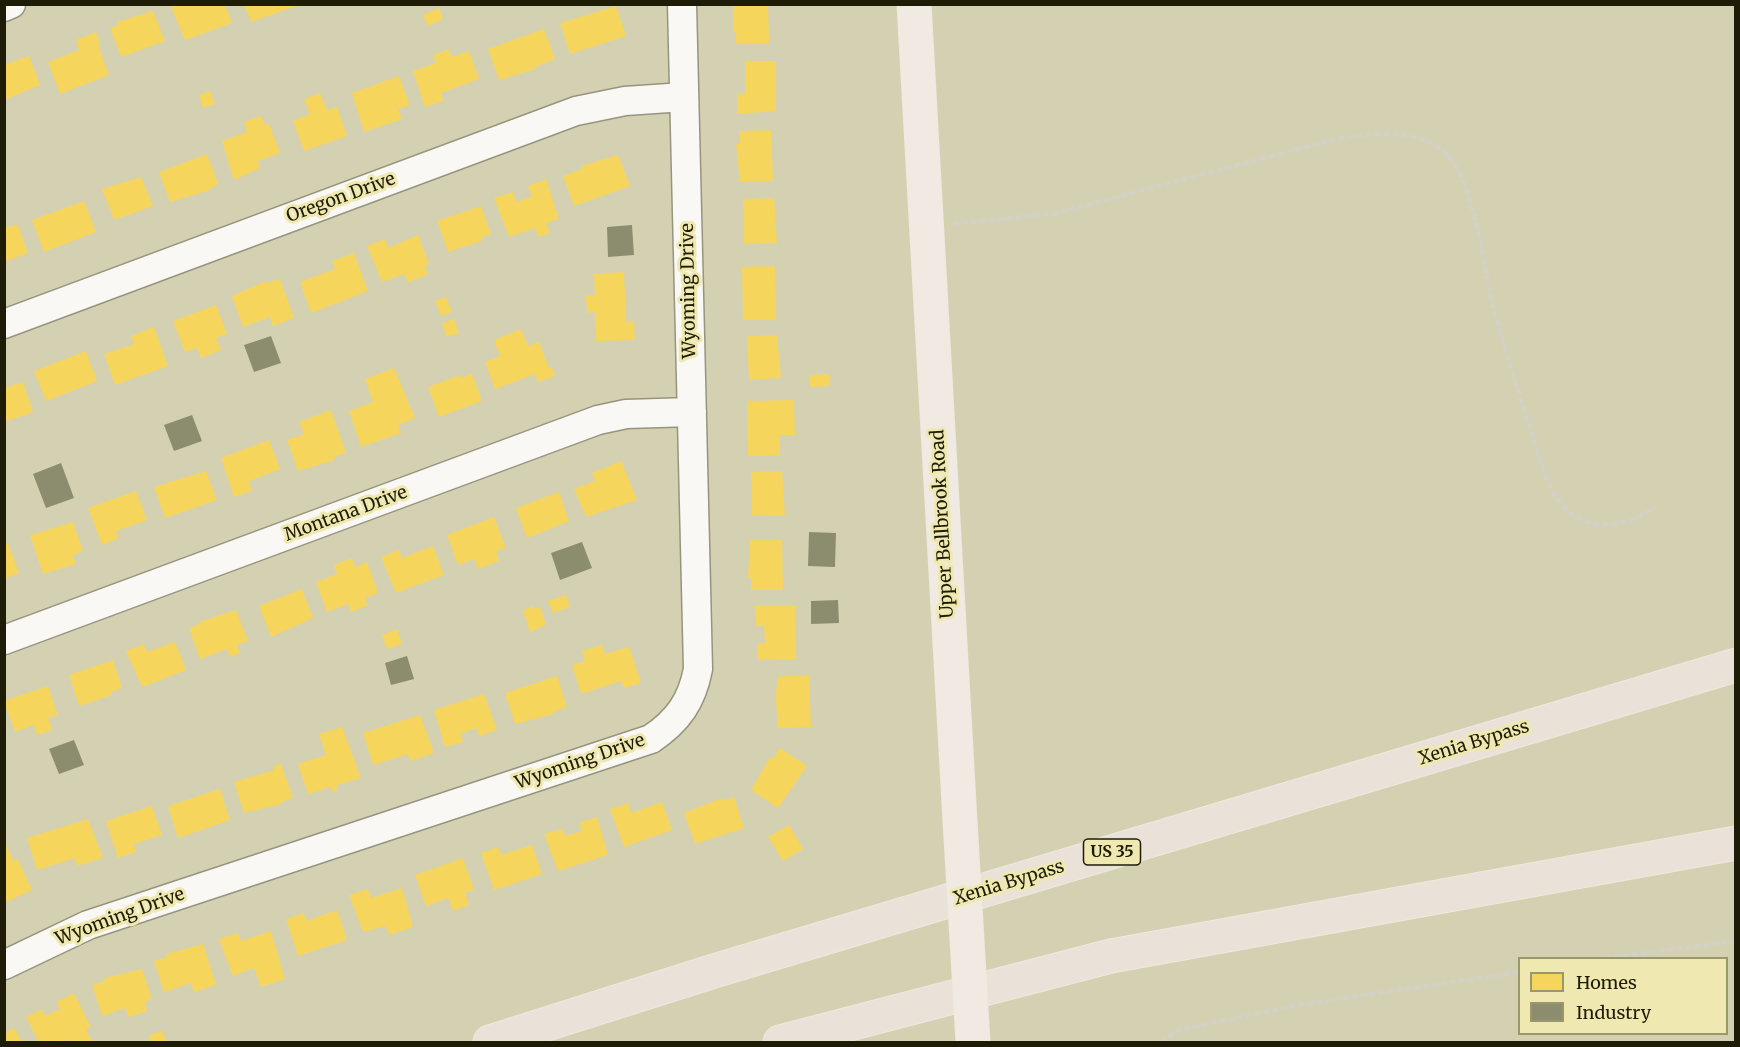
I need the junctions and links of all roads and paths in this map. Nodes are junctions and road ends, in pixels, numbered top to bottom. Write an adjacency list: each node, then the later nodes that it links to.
1 (11, 4): 4 (street)
2 (682, 4): 5 (street, Wyoming Drive)
3 (914, 4): 6 (main road, Upper Bellbrook Road)
4 (4, 7)
5 (684, 98): 7 (street, Oregon Drive); 8 (street, Wyoming Drive)
6 (926, 226): 9 (path); 19 (main road, Upper Bellbrook Road, bridge)
7 (4, 324)
8 (692, 412): 10 (street, Montana Drive); 15 (street, Wyoming Drive)
9 (1654, 507)
10 (4, 640)
11 (1736, 665): 17 (highway, Xenia Bypass / US 35)
12 (1736, 843): 18 (highway)
13 (1736, 941): 14 (path)
14 (1613, 957)
15 (4, 964)
16 (1518, 972): 20 (path)
17 (490, 1042)
18 (780, 1042)
19 (973, 1042)
20 (1161, 1042)

